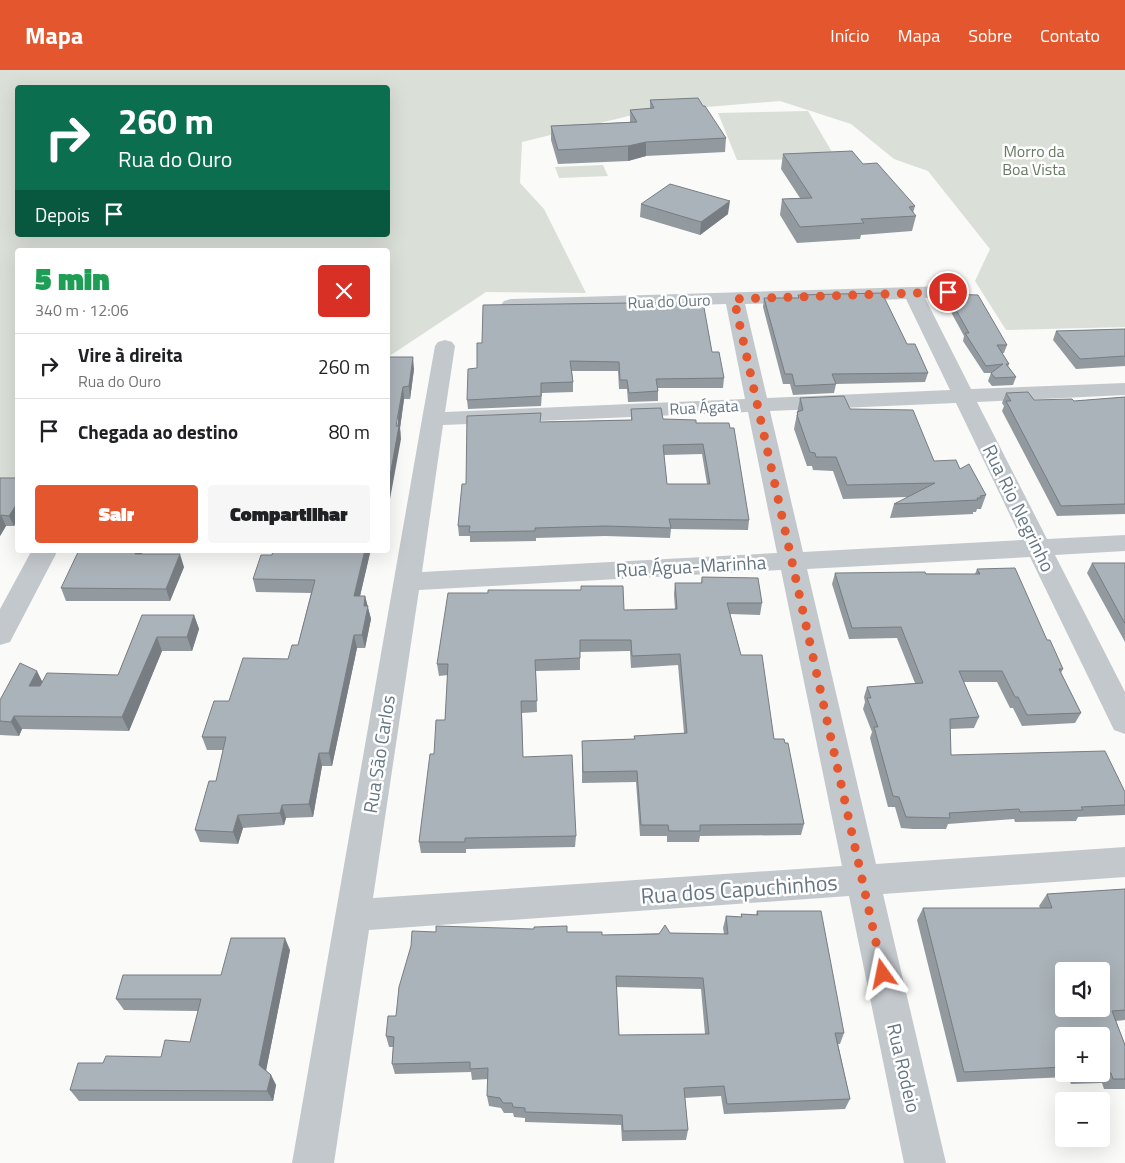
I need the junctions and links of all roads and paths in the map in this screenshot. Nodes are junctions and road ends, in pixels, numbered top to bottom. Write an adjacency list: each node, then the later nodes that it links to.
1 (948, 292): 2 (street, Rua do Ouro)
2 (913, 294): 3 (street, Rua do Ouro); 7 (street, Rua Rio Negrinho)
3 (734, 299): 4 (street, Rua do Ouro); 8 (street, Rua Rodeio)
4 (511, 305)
5 (445, 346): 9 (street, Rua São Carlos)
6 (1125, 388): 7 (street, Rua Ágata)
7 (963, 396): 8 (street, Rua Ágata); 11 (street, Rua Rio Negrinho)
8 (757, 405): 9 (street, Rua Ágata); 13 (street, Rua Rodeio)
9 (433, 419): 14 (street, Rua São Carlos)
10 (1125, 543): 11 (street, Rua Água-Marinha)
11 (1039, 548): 13 (street, Rua Água-Marinha); 17 (street, Rua Rio Negrinho)
12 (43, 553): 15 (street)
13 (792, 561): 14 (street, Rua Água-Marinha); 19 (street, Rua Rodeio)
14 (407, 582): 20 (street, Rua São Carlos)
15 (9, 601): 16 (street)
16 (0, 635)
17 (1125, 722)
18 (1125, 862): 19 (street, Rua dos Capuchinhos)
19 (862, 880): 20 (street, Rua dos Capuchinhos); 22 (street, Rua Rodeio)
20 (353, 915): 21 (street, Rua São Carlos)
21 (313, 1163)
22 (925, 1163)

